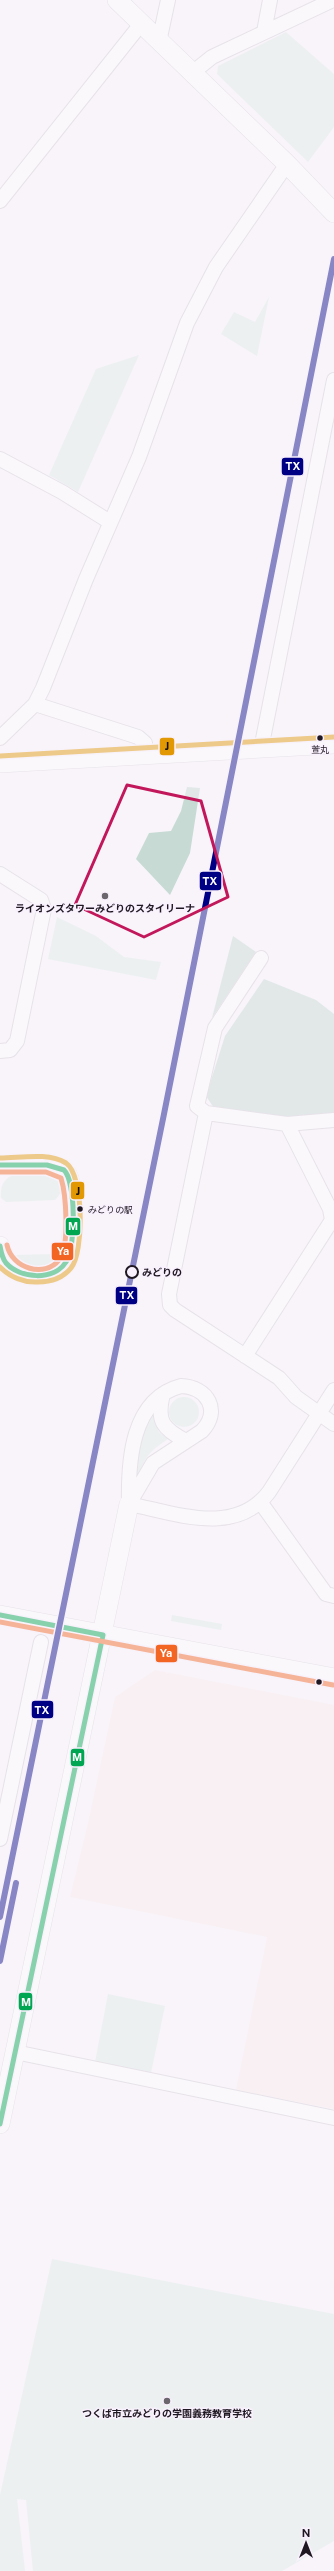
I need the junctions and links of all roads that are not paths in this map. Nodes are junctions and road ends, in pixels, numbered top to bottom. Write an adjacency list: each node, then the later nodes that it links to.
1 (117, 0): 5 (street)
2 (168, 0): 7 (street)
3 (270, 0): 6 (street)
4 (333, 0): 6 (street)
5 (141, 24): 7 (street); 10 (street)
6 (264, 32): 8 (street)
7 (159, 42): 8 (street)
8 (192, 73): 9 (street)
9 (287, 164): 11 (street); 14 (street)
10 (0, 201)
11 (334, 213)
12 (334, 380): 18 (street)
13 (0, 459): 14 (street)
14 (110, 522): 15 (street)
15 (35, 704): 16 (street); 19 (street)
16 (0, 738)
17 (334, 744): 18 (street)
18 (261, 749): 19 (street)
19 (146, 754): 20 (street)
20 (0, 763)
21 (0, 874): 23 (street)
22 (261, 958): 24 (street)
23 (0, 1051)
24 (206, 1114): 26 (street); 29 (street)
25 (334, 1120): 26 (street)
26 (287, 1124): 29 (street)
27 (4, 1168): 28 (street)
28 (0, 1246)
29 (245, 1356): 32 (street)
30 (334, 1390): 32 (street)
31 (163, 1394): 34 (street); 34 (street); 36 (street)
32 (319, 1414): 33 (street); 35 (street)
33 (334, 1424)
34 (186, 1441): 36 (street)
35 (260, 1503): 36 (street); 37 (street)
36 (129, 1504): 39 (street)
37 (334, 1596)
38 (0, 1615): 39 (street)
39 (103, 1635): 41 (street); 43 (street)
40 (41, 1642): 42 (street)
41 (334, 1678)
42 (0, 1839)
43 (15, 2052): 44 (street); 45 (street)
44 (334, 2118)
45 (0, 2124)

